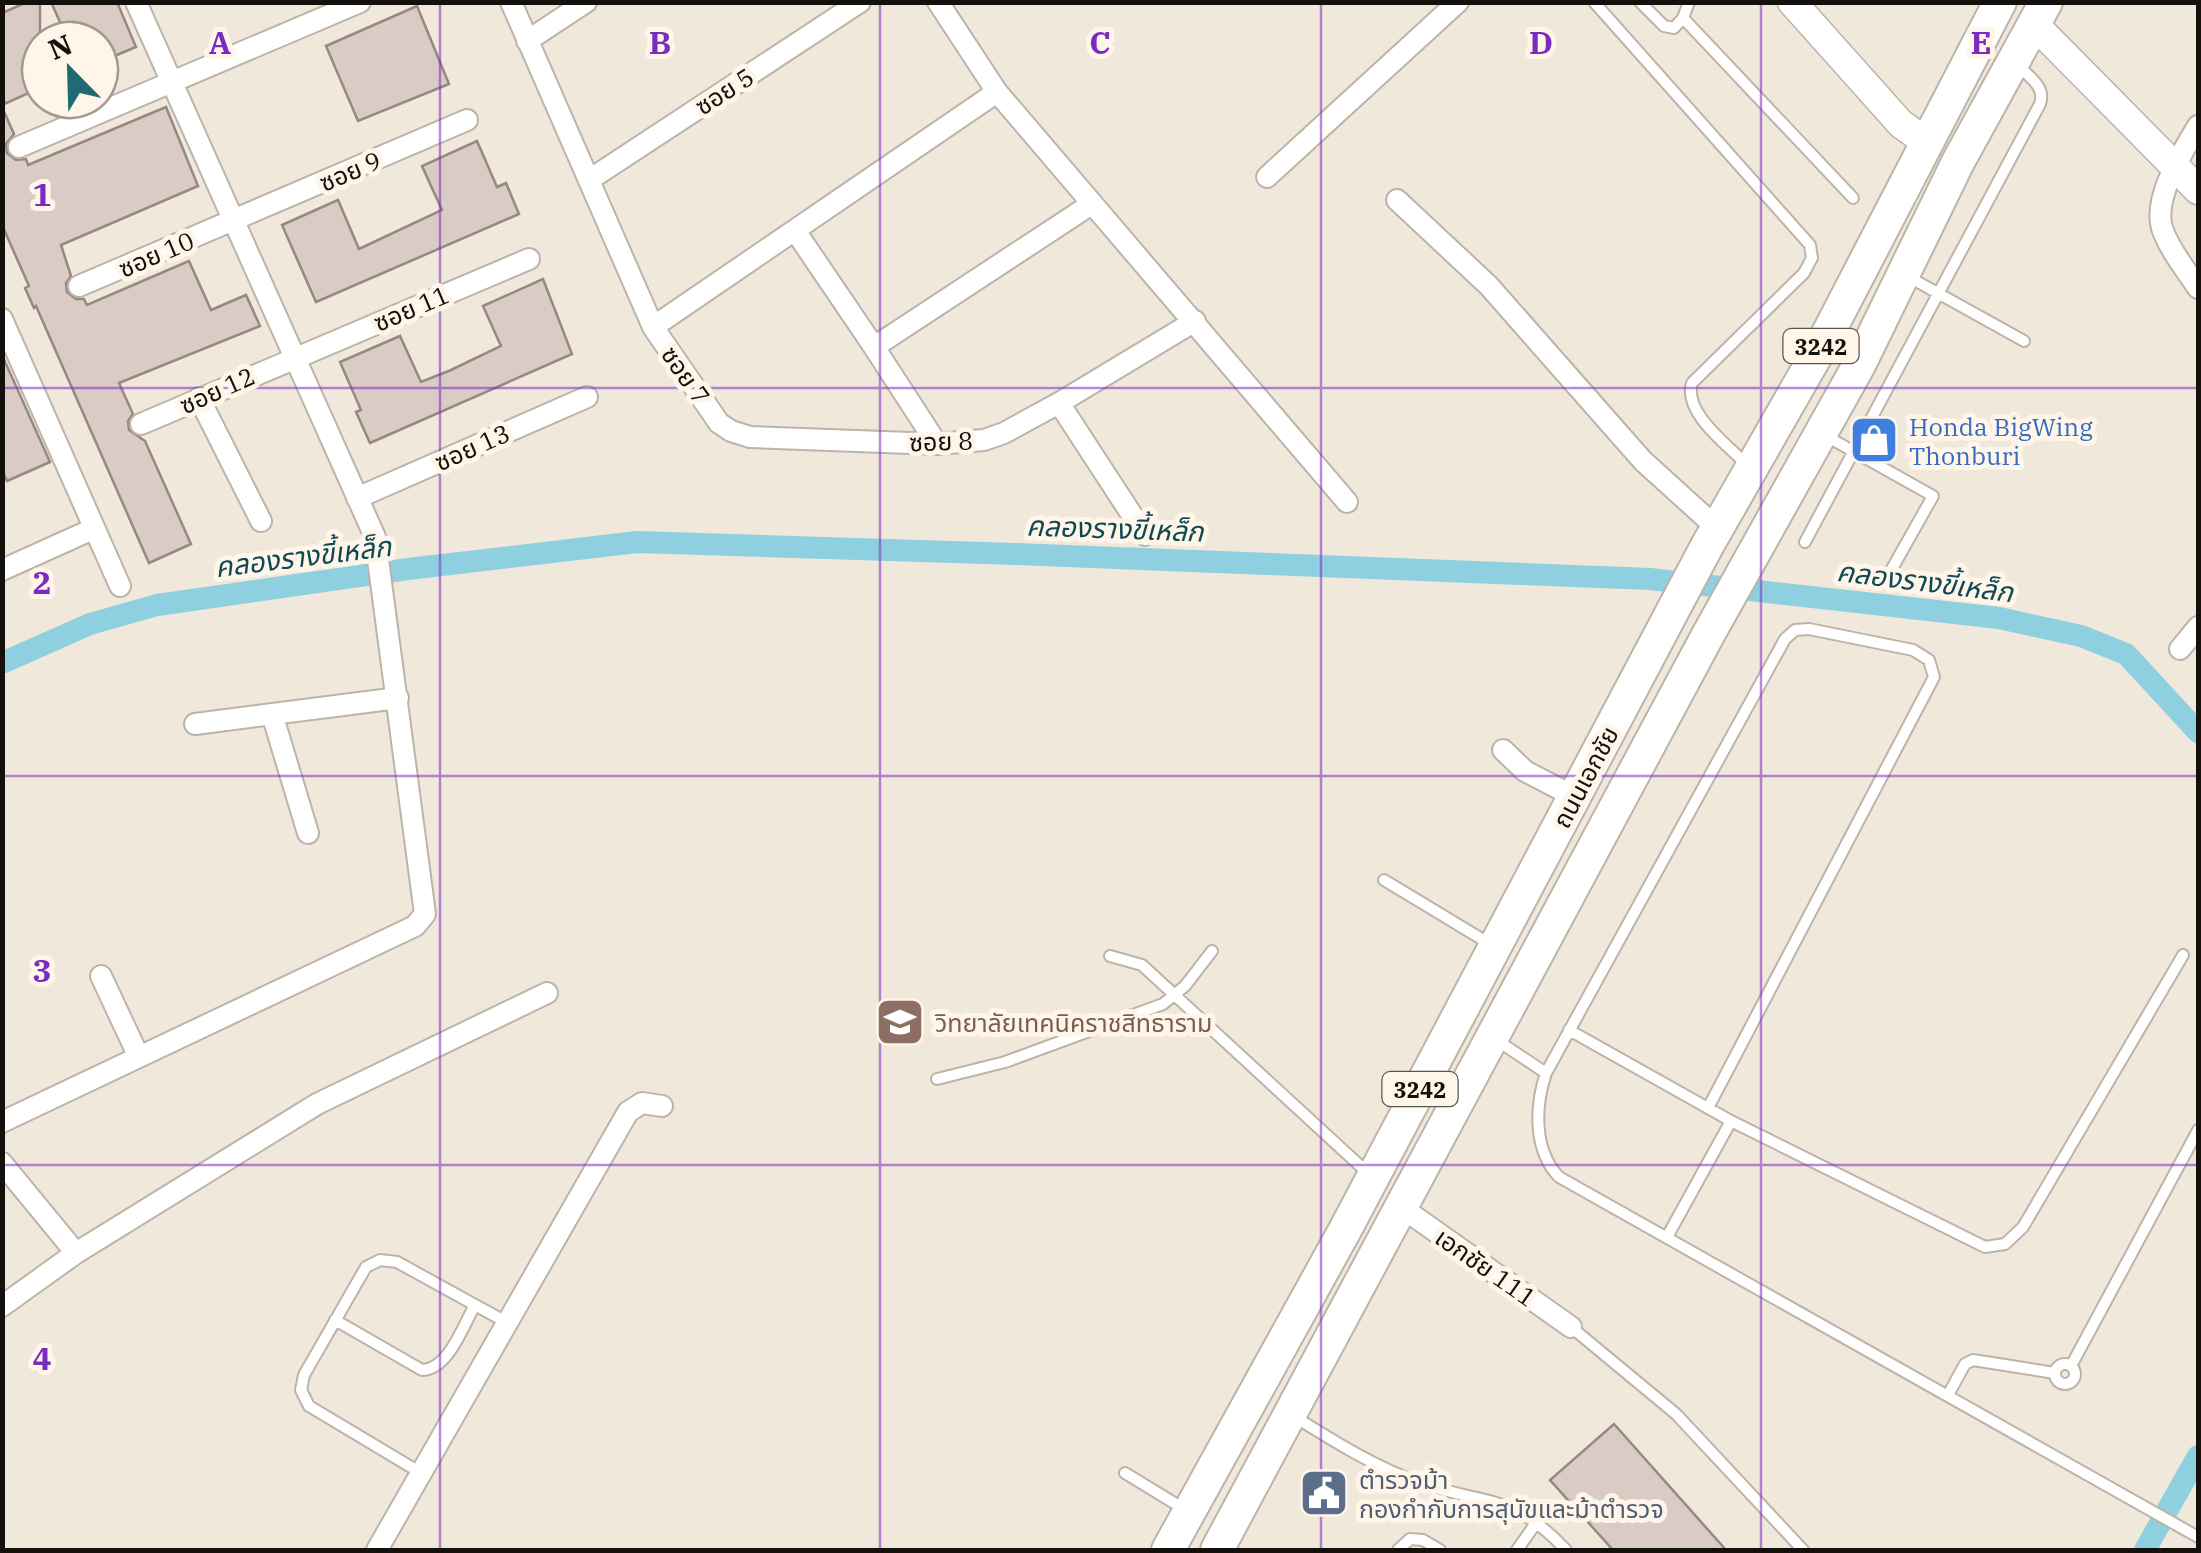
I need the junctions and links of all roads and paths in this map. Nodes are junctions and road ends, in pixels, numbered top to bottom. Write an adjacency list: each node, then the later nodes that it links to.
1 (136, 2): 17 (street)
2 (360, 2): 17 (street)
3 (511, 2): 15 (street, ซอย 7)
4 (586, 2): 15 (street)
5 (860, 2): 26 (street, ซอย 5)
6 (938, 2): 18 (street)
7 (1458, 2): 25 (street)
8 (1594, 2): 52 (lane)
9 (1640, 2): 14 (lane)
10 (1688, 2): 14 (lane)
11 (1792, 2): 21 (street)
12 (2000, 2): 21 (main road, ถนนเอกชัย / 3242)
13 (2041, 14): 16 (main road, ถนนเอกชัย / 3242); 24 (street)
14 (1683, 18): 28 (lane)
15 (528, 41): 26 (street, ซอย 7)
16 (2015, 62): 23 (main road, ถนนเอกชัย / 3242); 37 (lane)
17 (170, 83): 22 (street); 31 (street)
18 (997, 92): 30 (street); 32 (street)
19 (468, 120): 31 (street, ซอย 9)
20 (2198, 126): 24 (street)
21 (1925, 141): 23 (main road); 52 (main road, ถนนเอกชัย / 3242)
22 (19, 147)
23 (1958, 162): 34 (main road, ถนนเอกชัย / 3242)
24 (2175, 164): 27 (street); 36 (street)
25 (1267, 177)
26 (588, 180): 40 (street, ซอย 7)
27 (2198, 190)
28 (1854, 198)
29 (1397, 200): 58 (street)
30 (1090, 205): 39 (street); 42 (street)
31 (232, 221): 35 (street, ซอย 10); 43 (street)
32 (796, 232): 40 (street); 42 (street)
33 (529, 259): 43 (street, ซอย 11)
34 (1906, 275): 37 (lane); 49 (main road, ถนนเอกชัย / 3242)
35 (79, 286)
36 (2198, 288)
37 (1938, 294): 41 (lane); 51 (lane)
38 (2, 319): 56 (street)
39 (1195, 321): 46 (street, ซอย 8); 54 (street)
40 (653, 327): 47 (street, ซอย 7)
41 (2024, 340)
42 (874, 347): 50 (street)
43 (294, 357): 45 (street, ซอย 12); 53 (street)
44 (587, 397): 53 (street, ซอย 13)
45 (199, 398): 48 (street, ซอย 12); 55 (street)
46 (1059, 403): 50 (street, ซอย 8); 57 (street)
47 (720, 423): 50 (street, ซอย 8)
48 (140, 424)
49 (1821, 433): 51 (lane); 69 (main road, ถนนเอกชัย / 3242)
50 (937, 444)
51 (1854, 451): 59 (lane); 61 (lane)
52 (1750, 470): 58 (main road, ถนนเอกชัย / 3242)
53 (356, 498): 65 (street)
54 (1347, 502)
55 (261, 521)
56 (93, 529): 60 (street); 62 (street)
57 (1145, 535)
58 (1712, 538): 69 (main road, ถนนเอกชัย / 3242)
59 (1804, 542)
60 (2, 570)
61 (1889, 574)
62 (120, 586)
63 (2198, 627): 64 (street)
64 (2180, 648)
65 (398, 698): 66 (street); 81 (street)
66 (272, 714): 67 (street); 70 (street)
67 (195, 724)
68 (1503, 750): 69 (street)
69 (1593, 806): 72 (main road, ถนนเอกชัย / 3242); 80 (main road, ถนนเอกชัย / 3242)
70 (308, 833)
71 (1384, 880): 72 (lane)
72 (1495, 947): 90 (main road, ถนนเอกชัย / 3242)
73 (1212, 951): 78 (lane)
74 (2183, 955): 86 (lane)
75 (1110, 956): 78 (lane)
76 (102, 976): 81 (street)
77 (548, 992): 93 (street)
78 (1173, 996): 83 (lane); 90 (lane)
79 (1570, 1030): 82 (lane); 85 (lane); 85 (lane)
80 (1492, 1038): 82 (lane); 91 (main road, ถนนเอกชัย / 3242)
81 (138, 1055): 87 (street)
82 (1546, 1073): 92 (lane)
83 (937, 1079)
84 (662, 1106): 97 (street)
85 (1708, 1108): 86 (lane)
86 (1731, 1120): 92 (lane)
87 (2, 1122)
88 (2198, 1130): 99 (lane)
89 (2, 1163): 93 (street)
90 (1373, 1178): 105 (main road, ถนนเอกชัย / 3242)
91 (1401, 1207): 98 (street, เอกชัย 111); 102 (main road, ถนนเอกชัย / 3242)
92 (1667, 1237): 101 (lane)
93 (76, 1253): 95 (street)
94 (475, 1305): 96 (lane); 96 (lane); 97 (lane)
95 (2, 1306)
96 (335, 1320): 103 (lane)
97 (506, 1322): 103 (street)
98 (1571, 1327): 115 (lane)
99 (2071, 1366): 100 (lane); 100 (lane)
100 (2055, 1373): 101 (lane)
101 (1948, 1395): 107 (lane)
102 (1290, 1414): 106 (lane); 110 (main road, ถนนเอกชัย / 3242)
103 (421, 1472): 108 (street)
104 (1126, 1473): 105 (lane)
105 (1189, 1512): 109 (main road, ถนนเอกชัย / 3242)
106 (1536, 1522): 113 (lane); 114 (lane)
107 (2198, 1537)
108 (376, 1550)
109 (1168, 1550)
110 (1217, 1550)
111 (1398, 1550): 112 (lane)
112 (1440, 1550)
113 (1517, 1550)
114 (1566, 1550)
115 (1802, 1550)

